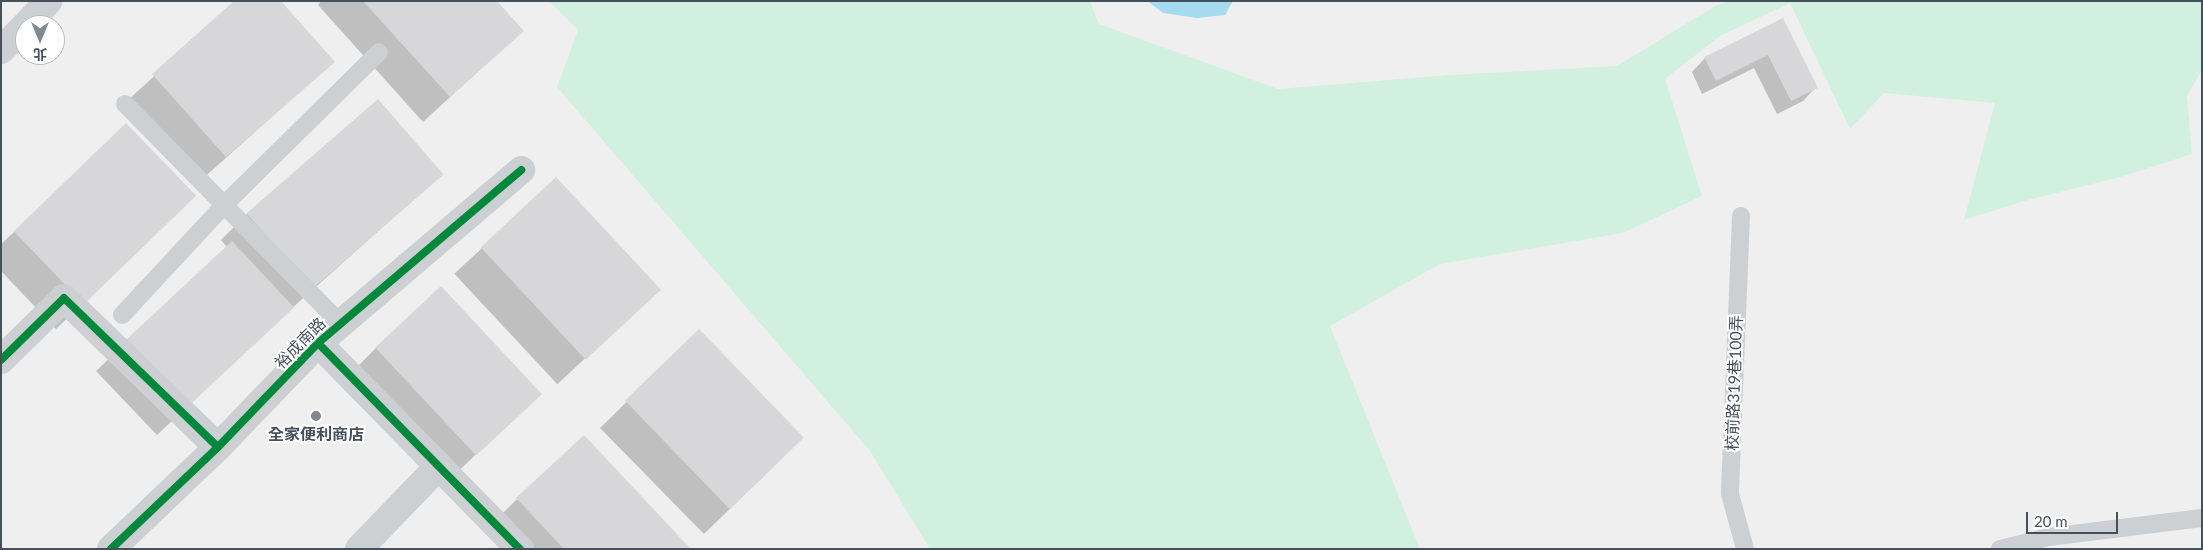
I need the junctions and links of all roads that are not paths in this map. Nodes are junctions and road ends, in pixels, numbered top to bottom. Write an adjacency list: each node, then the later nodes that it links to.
1 (48, 1): 2 (street)
2 (36, 15)
3 (15, 37): 4 (street)
4 (1, 50)
5 (379, 52): 8 (lane)
6 (125, 104): 8 (lane)
7 (521, 170): 11 (street, 裕成南路)
8 (225, 204): 10 (lane); 11 (lane)
9 (1740, 216): 20 (lane, 校前路319巷100弄)
10 (122, 315)
11 (340, 323): 12 (street, 裕成南路)
12 (318, 343): 14 (street, 裕成南路); 15 (street)
13 (1, 360): 14 (street)
14 (218, 447): 17 (street, 裕成南路)
15 (440, 466): 18 (street); 19 (street)
16 (2202, 518): 21 (lane)
17 (111, 549)
18 (359, 549)
19 (520, 549)
20 (1745, 549)
21 (2000, 549)

